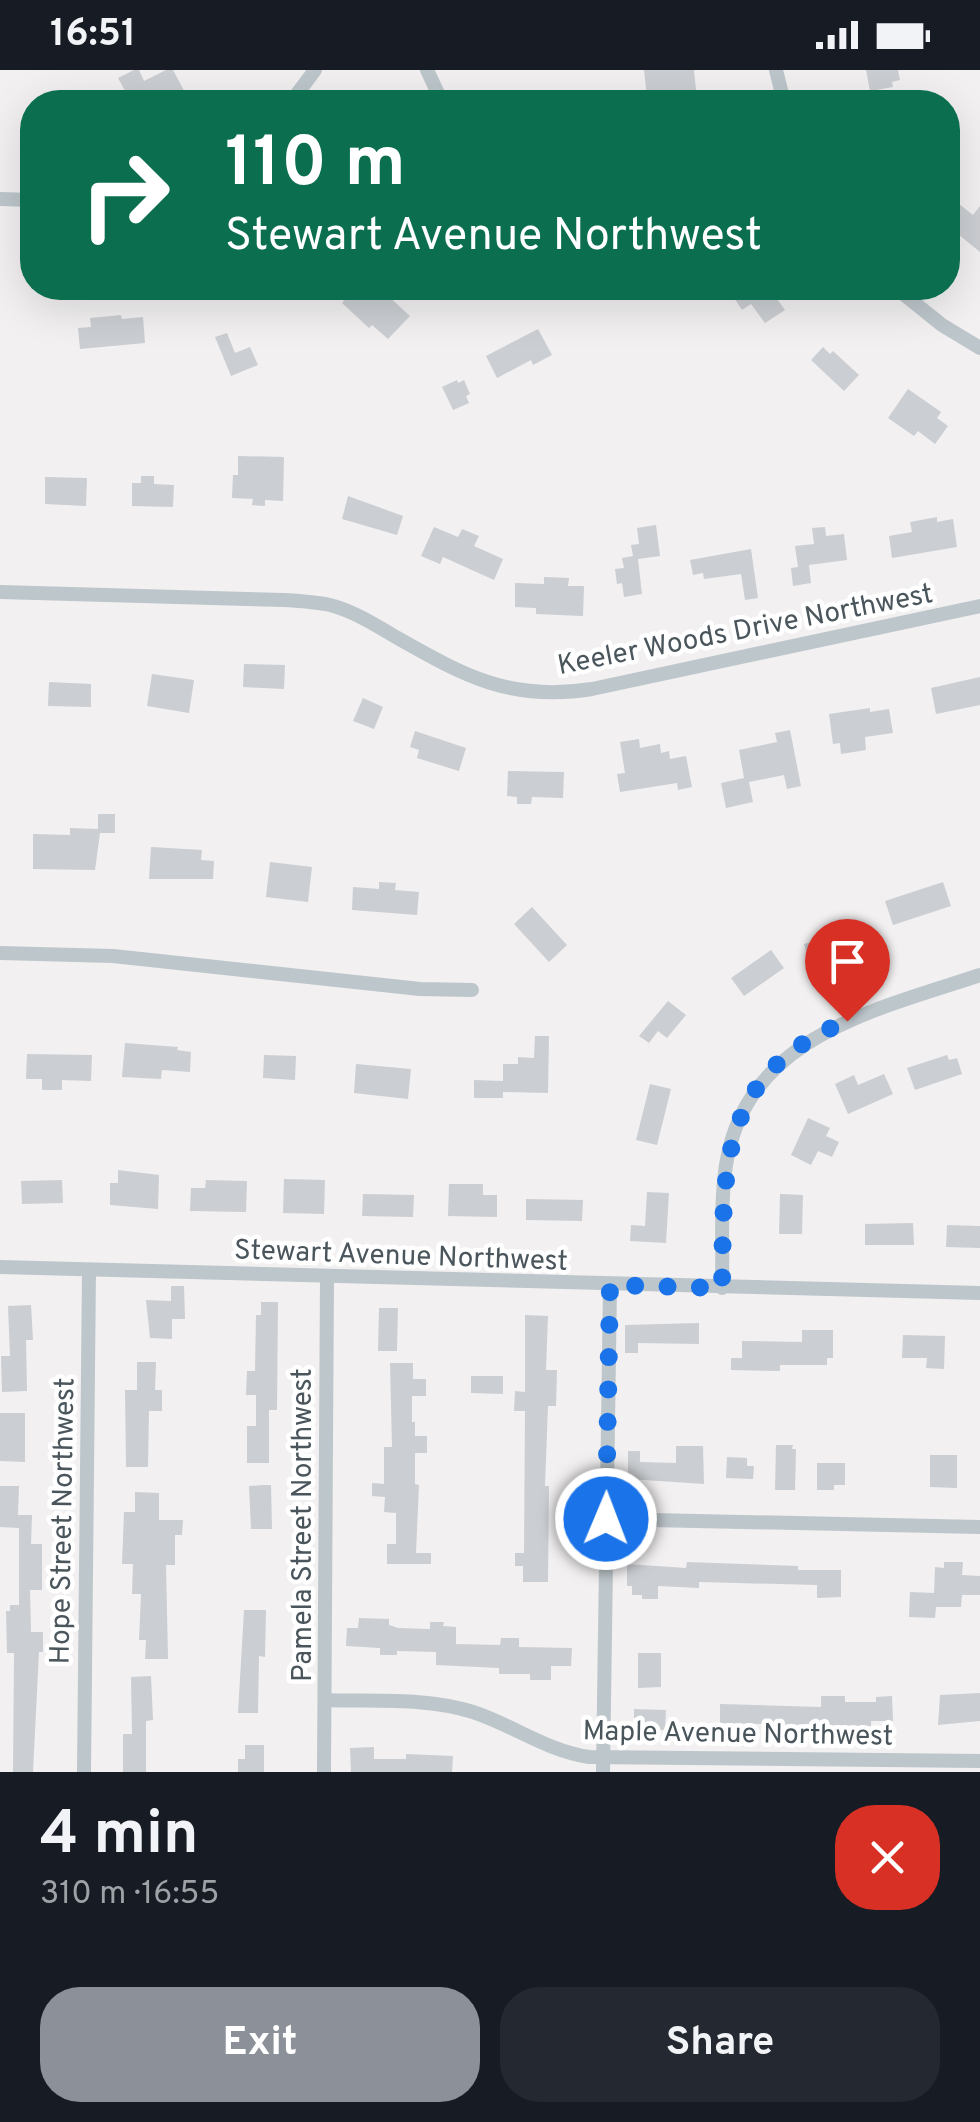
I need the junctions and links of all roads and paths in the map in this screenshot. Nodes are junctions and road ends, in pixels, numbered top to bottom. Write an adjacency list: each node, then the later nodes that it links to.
1 (911, 300): 2 (street)
2 (980, 348)
3 (0, 592): 4 (street, Keeler Woods Drive Northwest)
4 (980, 606)
5 (0, 953): 7 (street)
6 (980, 974): 12 (street)
7 (472, 990)
8 (0, 1267): 9 (street, Stewart Avenue Northwest)
9 (88, 1270): 10 (street, Stewart Avenue Northwest); 19 (street, Hope Street Northwest)
10 (327, 1278): 11 (street, Stewart Avenue Northwest); 16 (street, Pamela Street Northwest)
11 (610, 1285): 12 (street, Stewart Avenue Northwest); 14 (street)
12 (722, 1288): 13 (street, Stewart Avenue Northwest)
13 (980, 1293)
14 (606, 1519): 15 (street); 18 (street)
15 (980, 1527)
16 (325, 1700): 18 (street, Maple Avenue Northwest); 20 (street, Pamela Street Northwest)
17 (980, 1761): 18 (street, Maple Avenue Northwest)
18 (603, 1765)
19 (84, 1772)
20 (324, 1772)

